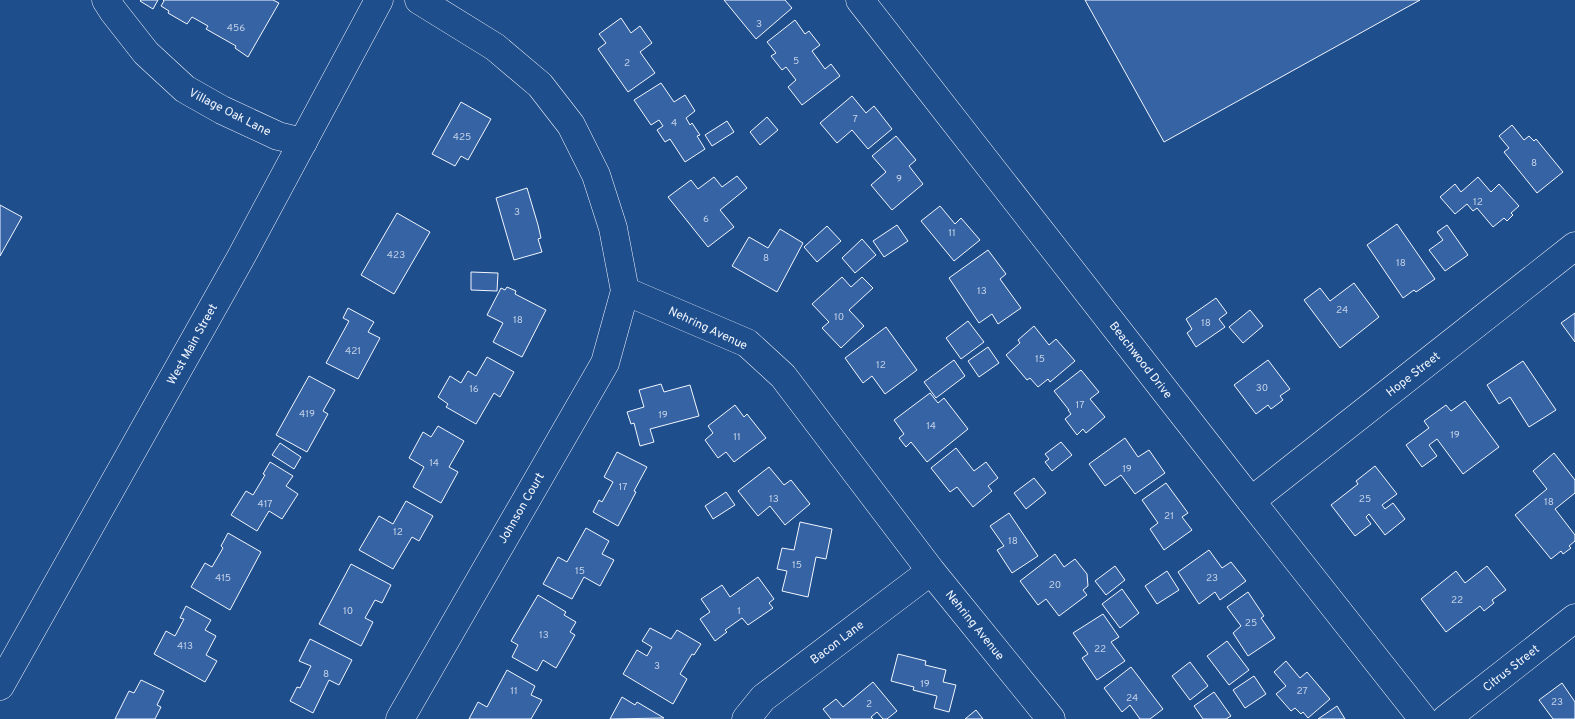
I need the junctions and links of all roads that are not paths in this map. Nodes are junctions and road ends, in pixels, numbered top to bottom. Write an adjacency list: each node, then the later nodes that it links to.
1 (106, 0): 5 (street, Village Oak Lane)
2 (379, 0): 5 (street, West Main Street)
3 (419, 0): 7 (street)
4 (860, 0): 8 (street, Beachwood Drive)
5 (303, 142): 11 (street, West Main Street)
6 (1575, 246): 8 (street, Hope Street)
7 (625, 291): 9 (street, Nehring Avenue); 12 (street, Johnson Court)
8 (1251, 502): 15 (street, Beachwood Drive)
9 (932, 571): 13 (street, Bacon Lane); 14 (street, Nehring Avenue)
10 (1575, 618): 16 (street, Citrus Street)
11 (0, 686)
12 (400, 719)
13 (746, 719)
14 (1051, 719)
15 (1423, 719)
16 (1446, 719)

